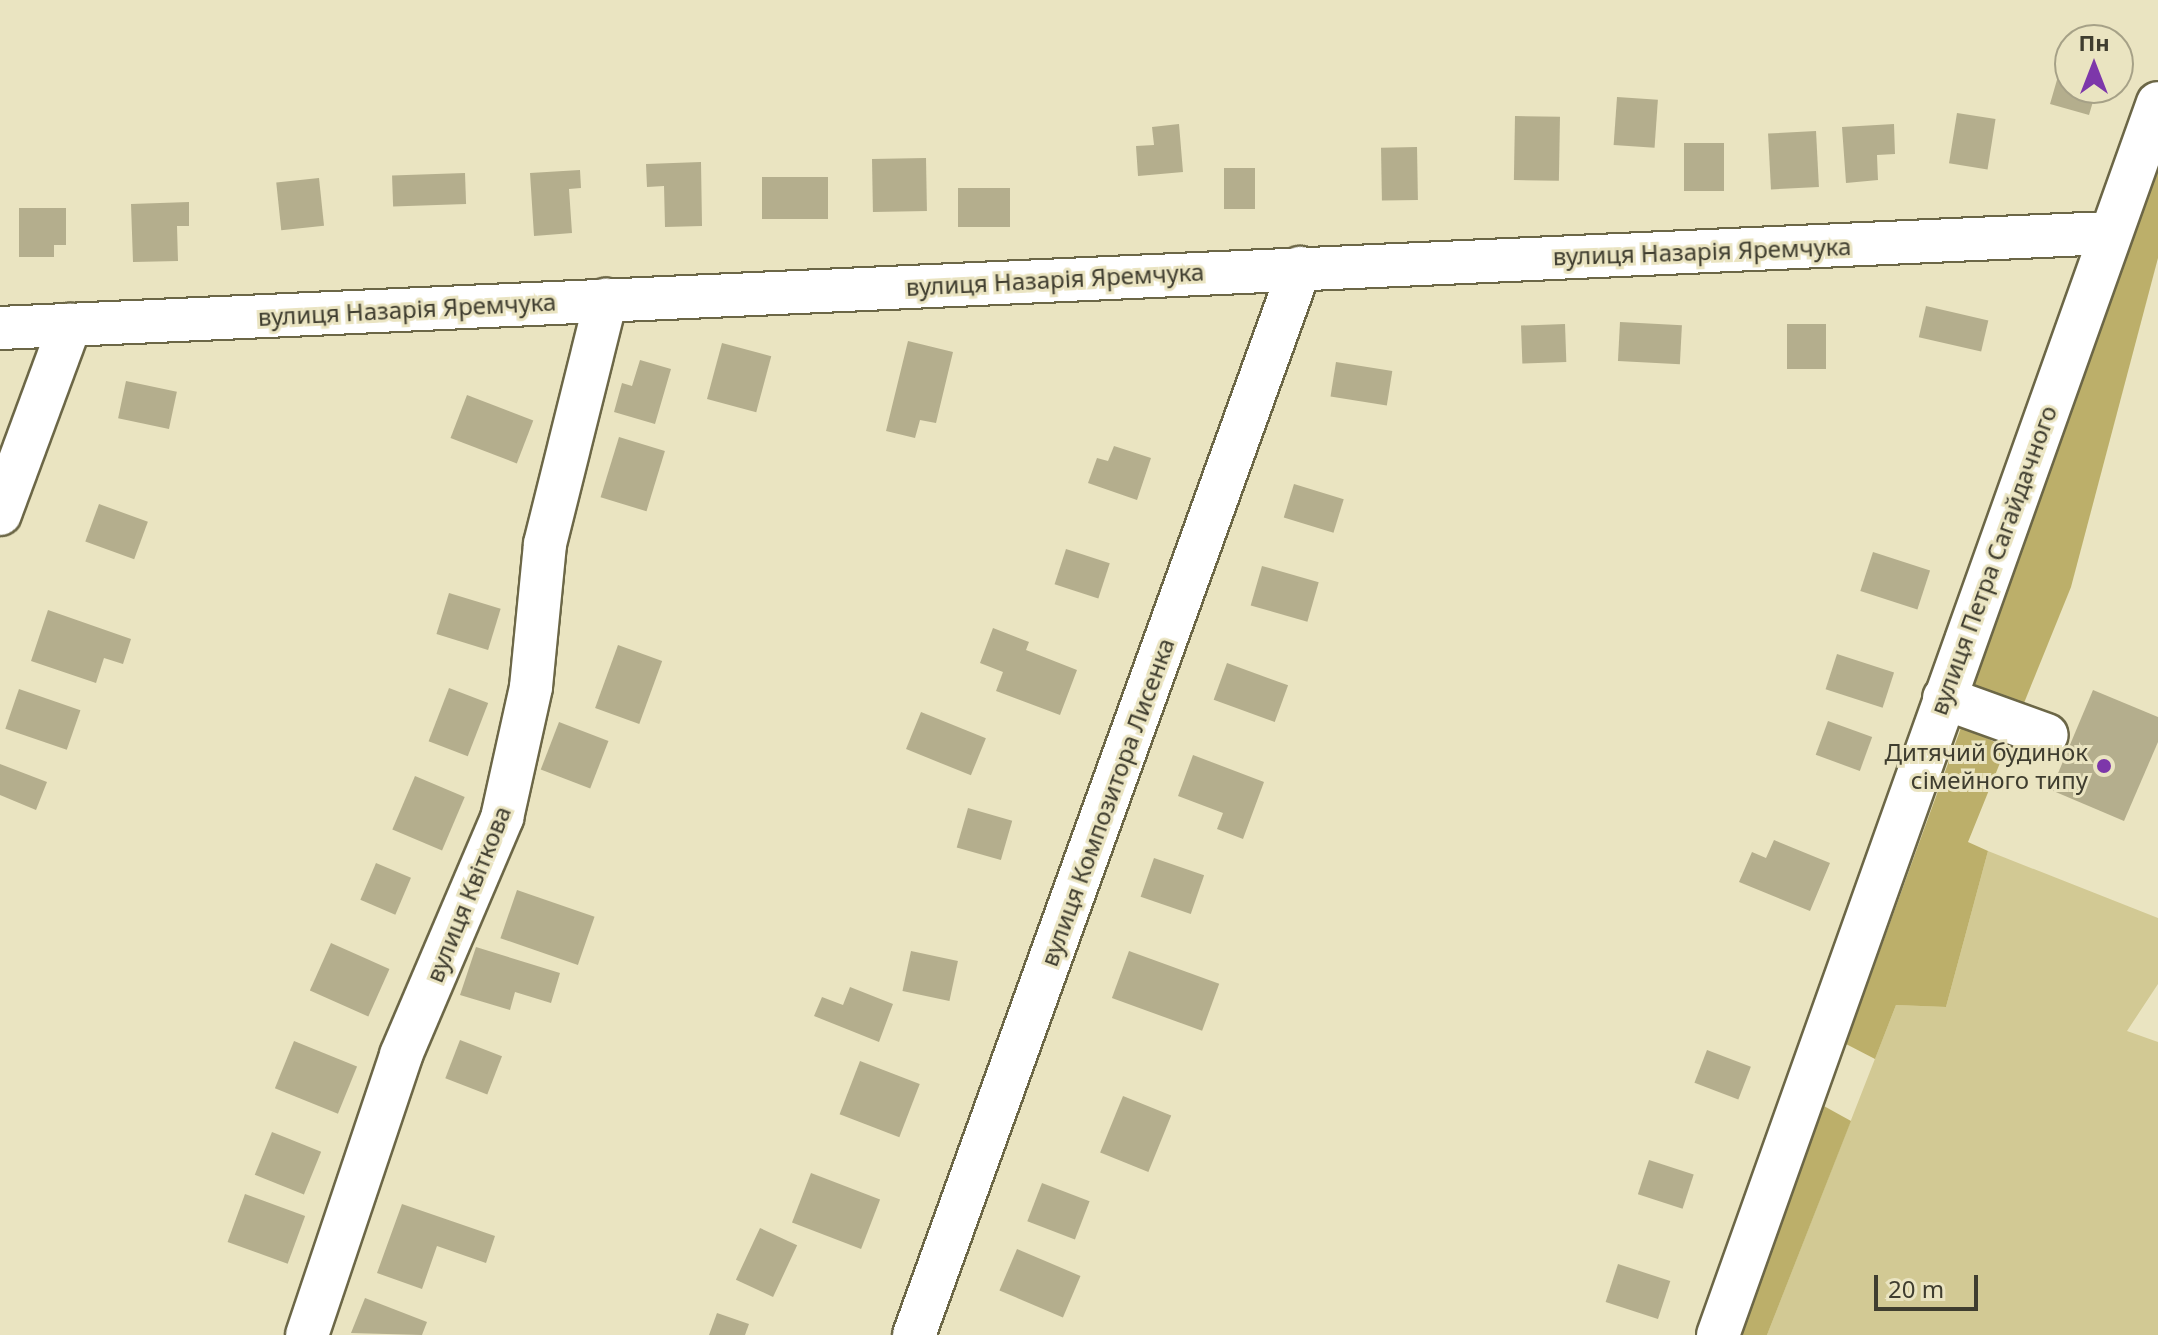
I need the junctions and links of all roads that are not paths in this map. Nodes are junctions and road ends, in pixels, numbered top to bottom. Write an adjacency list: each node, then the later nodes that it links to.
1 (2158, 103): 2 (street, вулиця Петра Сагайдачного)
2 (2110, 233): 3 (street, вулиця Назарія Яремчука); 8 (street, вулиця Петра Сагайдачного)
3 (1300, 268): 4 (street, вулиця Назарія Яремчука); 11 (street, вулиця Композитора Лисенка)
4 (606, 299): 5 (street, вулиця Назарія Яремчука); 10 (street, вулиця Квіткова)
5 (70, 325): 6 (street, вулиця Назарія Яремчука); 7 (street)
6 (0, 328)
7 (0, 514)
8 (1944, 698): 9 (street); 12 (street, вулиця Петра Сагайдачного)
9 (2047, 735)
10 (307, 1335)
11 (914, 1335)
12 (1718, 1335)

